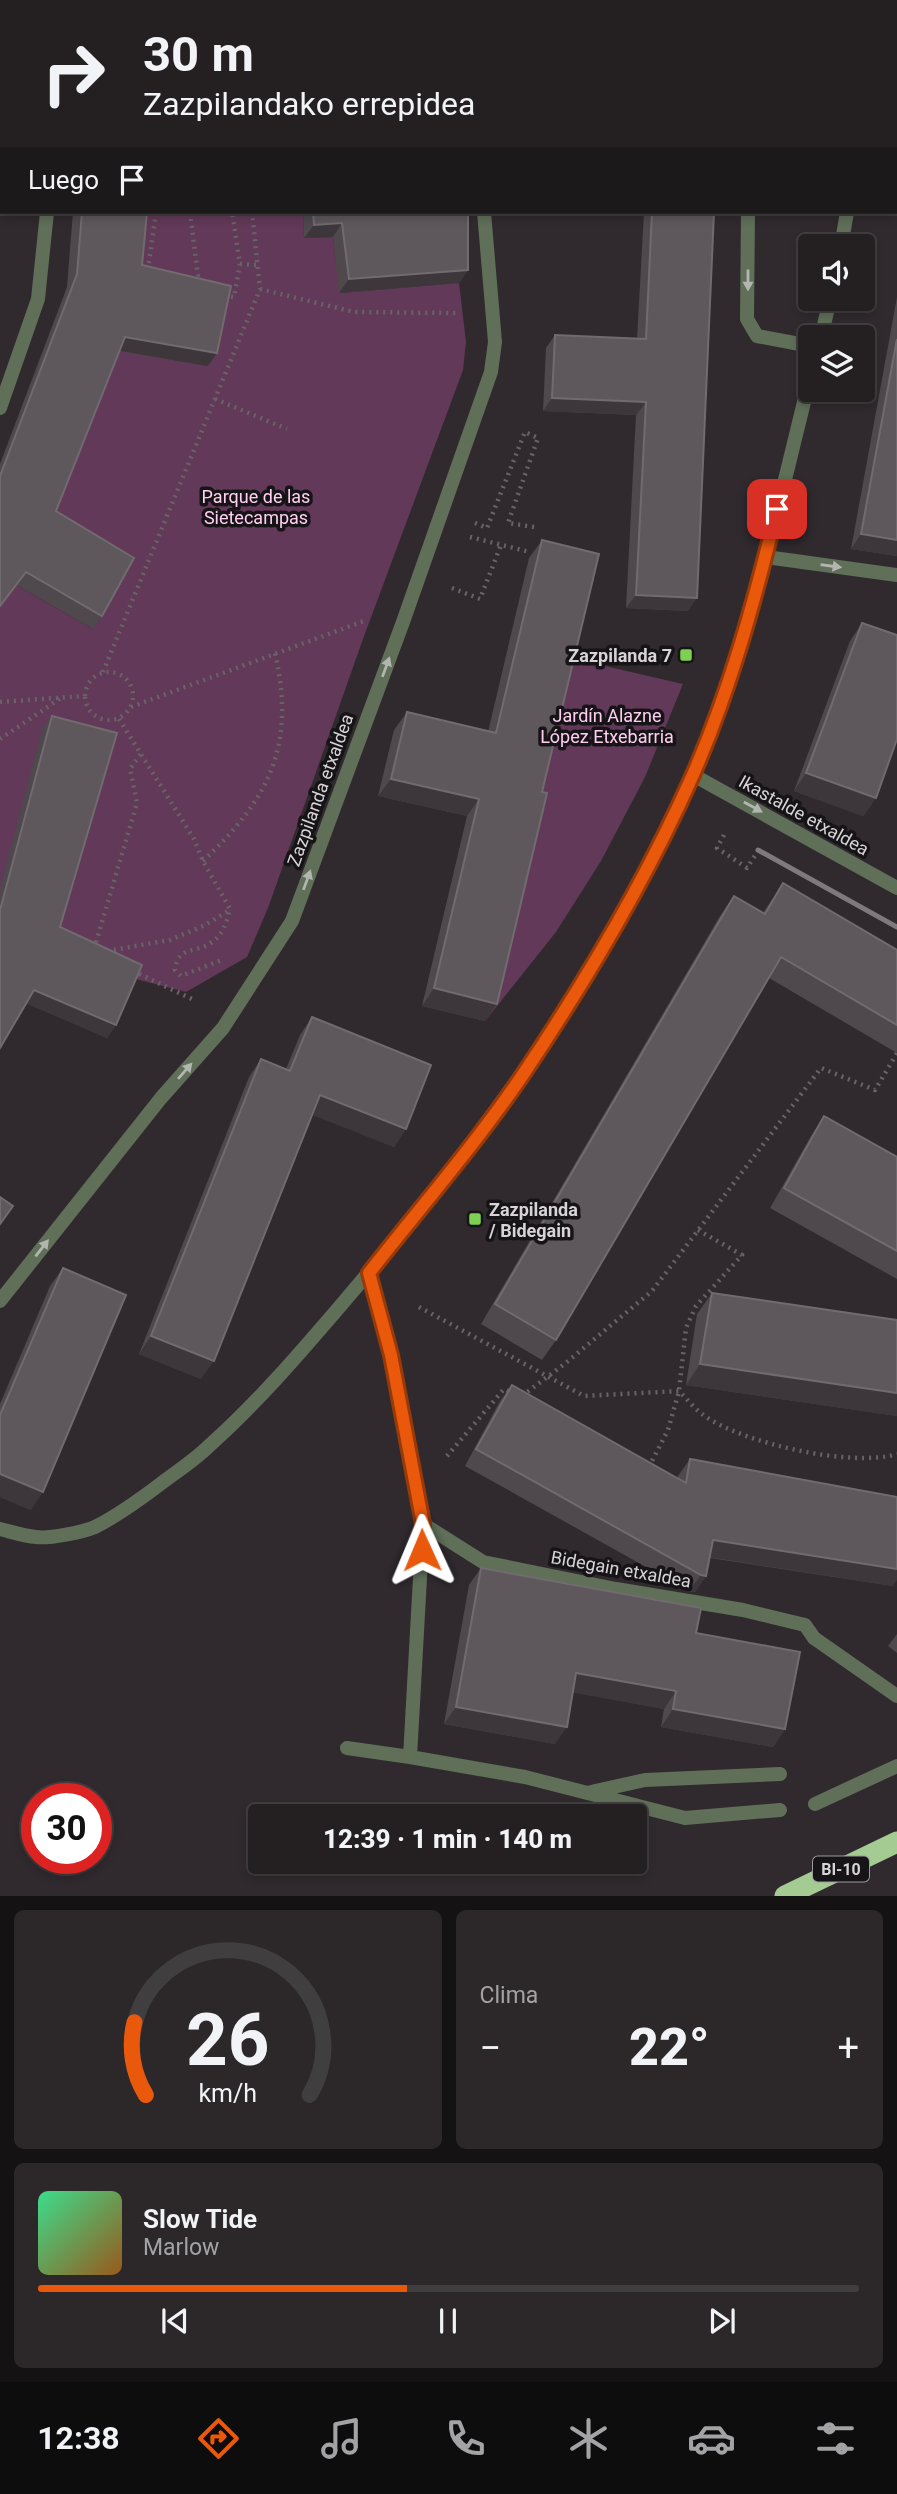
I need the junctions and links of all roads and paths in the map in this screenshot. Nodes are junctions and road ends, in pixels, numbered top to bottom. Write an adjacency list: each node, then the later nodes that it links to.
1 (47, 214): 20 (street)
2 (156, 214): 12 (path)
3 (190, 214): 14 (path)
4 (232, 214): 10 (path)
5 (252, 214): 11 (path)
6 (484, 214): 52 (street, Zazpilanda etxaldea, one-way to 6)
7 (748, 214): 17 (street, one-way to 17)
8 (848, 214): 9 (street)
9 (844, 234)
10 (240, 264): 11 (path); 15 (path)
11 (258, 265): 13 (path)
12 (147, 276)
13 (260, 289): 16 (path); 18 (path)
14 (201, 291)
15 (212, 293)
16 (460, 313)
17 (798, 344)
18 (215, 398): 21 (path); 32 (path)
19 (804, 402): 27 (street)
20 (0, 408)
21 (287, 429)
22 (473, 522): 23 (path)
23 (534, 527)
24 (481, 540): 25 (path)
25 (501, 545): 26 (path); 29 (path)
26 (530, 552)
27 (765, 557): 28 (street, one-way to 28); 40 (street)
28 (897, 575)
29 (448, 586)
30 (370, 619): 31 (path)
31 (275, 653): 36 (path); 43 (path)
32 (103, 672): 33 (path); 36 (path)
33 (84, 696): 34 (path); 37 (path)
34 (61, 697): 35 (path); 38 (path)
35 (0, 702)
36 (131, 707): 37 (path)
37 (119, 719): 39 (path)
38 (0, 739)
39 (141, 754): 43 (path); 45 (path)
40 (692, 775): 44 (street, Ikastalde etxaldea, one-way to 44); 51 (street)
41 (725, 834): 42 (path)
42 (758, 850)
43 (203, 861): 45 (path)
44 (897, 888)
45 (230, 909): 46 (path)
46 (228, 957)
47 (126, 968): 48 (path)
48 (192, 999)
49 (897, 1054): 50 (path)
50 (698, 1230): 54 (path); 55 (path)
51 (369, 1273): 59 (street); 60 (street)
52 (0, 1301)
53 (419, 1307): 54 (path)
54 (546, 1377): 55 (path); 57 (path)
55 (679, 1391): 56 (path); 58 (path)
56 (897, 1454)
57 (446, 1456)
58 (643, 1477)
59 (423, 1524): 61 (street, Bidegain etxaldea); 63 (street)
60 (0, 1529)
61 (897, 1696)
62 (347, 1748): 63 (street)
63 (410, 1757): 66 (street)
64 (897, 1766): 67 (street)
65 (780, 1773): 66 (street)
66 (586, 1793): 68 (street)
67 (815, 1804)
68 (780, 1810)
69 (897, 1842): 70 (highway, BI-10)
70 (785, 1895)

